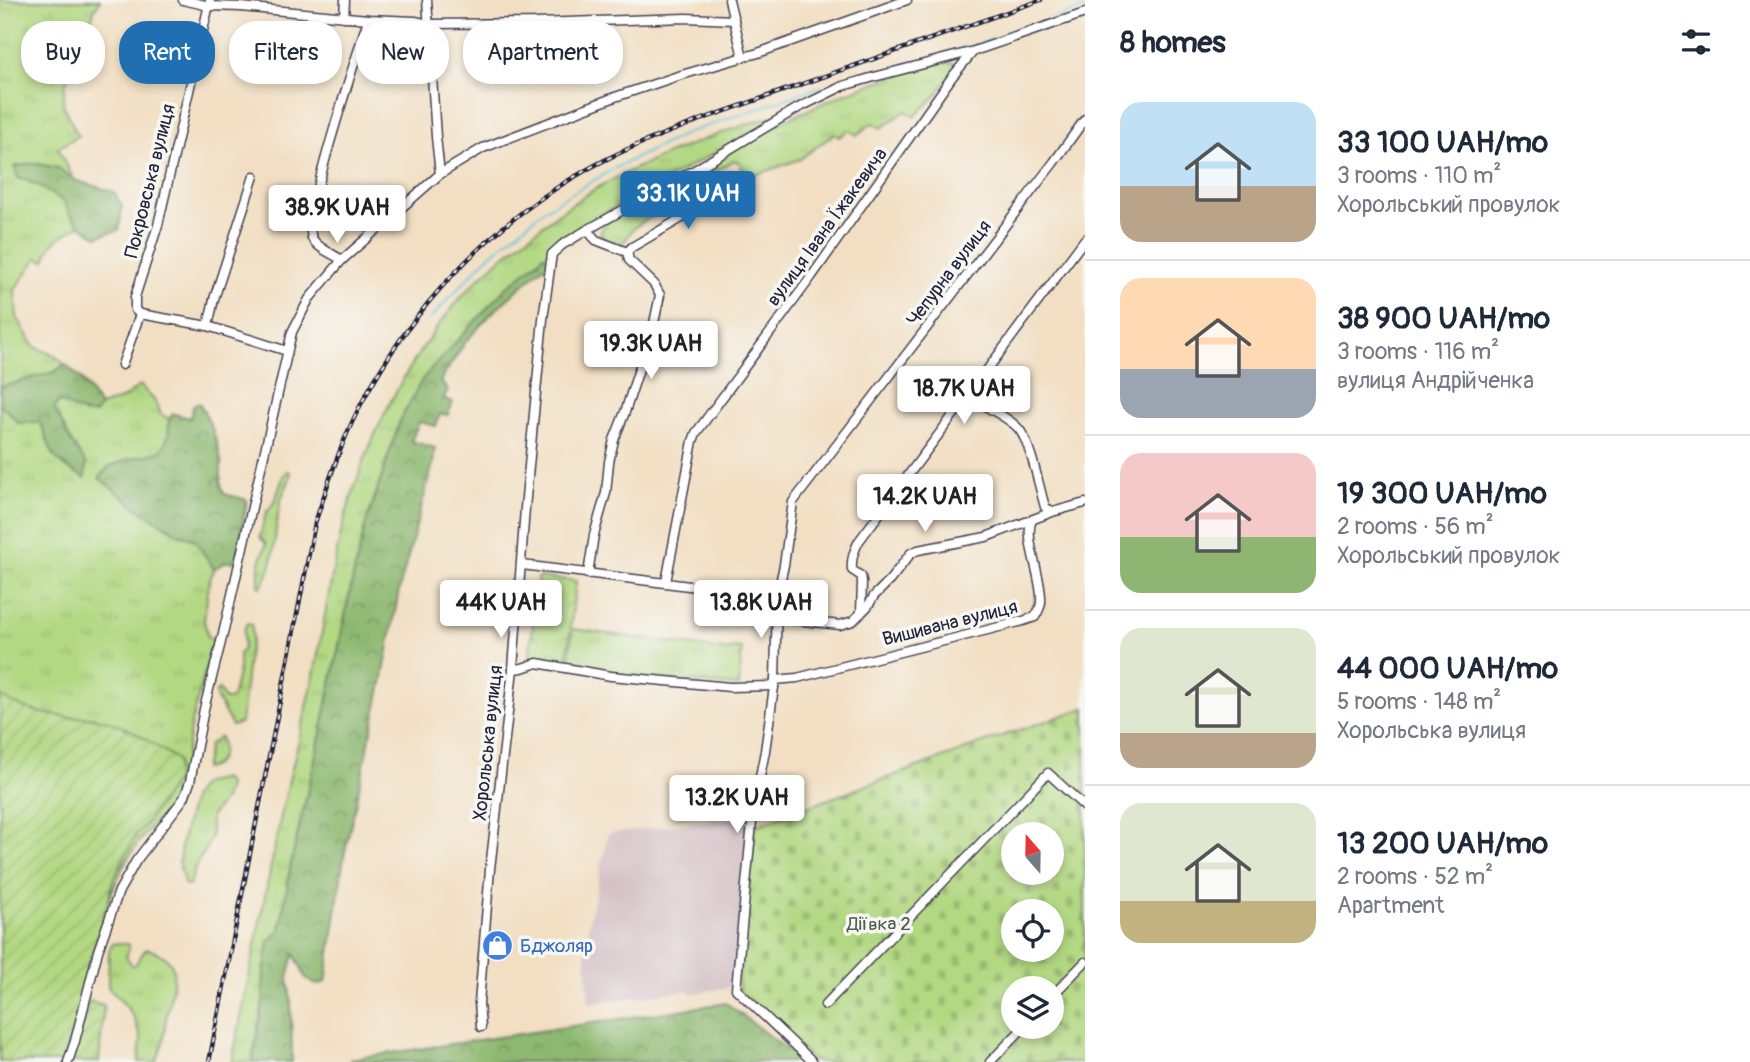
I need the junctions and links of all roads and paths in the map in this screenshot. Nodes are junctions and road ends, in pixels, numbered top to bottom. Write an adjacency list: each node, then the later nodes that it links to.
1 (183, 0): 6 (street)
2 (345, 0): 8 (street)
3 (427, 0): 12 (street)
4 (729, 0): 10 (street)
5 (907, 0): 15 (street)
6 (210, 3): 8 (street); 25 (street, Покровська вулиця)
7 (1085, 13): 14 (street)
8 (344, 17): 9 (street)
9 (368, 19): 11 (street); 24 (street)
10 (734, 20): 13 (street); 15 (street)
11 (415, 21)
12 (429, 21)
13 (449, 24)
14 (974, 51): 21 (street); 35 (street, вулиця Івана Їжакевича)
15 (743, 57): 18 (street)
16 (433, 84): 18 (street)
17 (1085, 119): 36 (street, Чепурна вулиця)
18 (440, 174): 24 (street)
19 (254, 176): 26 (street)
20 (728, 189): 23 (street)
21 (587, 230): 23 (street); 33 (street, Хорольська вулиця)
22 (1085, 239): 29 (street)
23 (627, 252): 34 (street)
24 (342, 260): 27 (street)
25 (141, 314): 26 (street); 28 (street, Покровська вулиця)
26 (208, 326): 27 (street)
27 (287, 351): 47 (street)
28 (122, 365)
29 (970, 394): 31 (street); 37 (street)
30 (1085, 503): 31 (street)
31 (1052, 512): 32 (street)
32 (1032, 520): 37 (street); 40 (street, Вишивана вулиця)
33 (522, 565): 34 (street); 39 (street, Хорольська вулиця)
34 (588, 574): 35 (street)
35 (666, 582): 36 (street)
36 (777, 597): 38 (street, Чепурна вулиця)
37 (861, 613): 38 (street)
38 (776, 618): 40 (street, Чепурна вулиця)
39 (513, 669): 40 (street, Вишивана вулиця); 45 (street, Хорольська вулиця)
40 (774, 683): 48 (street, Чепурна вулиця)
41 (1085, 807): 44 (street)
42 (1085, 962): 43 (street)
43 (1064, 984)
44 (825, 1005)
45 (481, 1027)
46 (1012, 1039): 49 (street)
47 (68, 1062)
48 (813, 1062)
49 (990, 1062)

